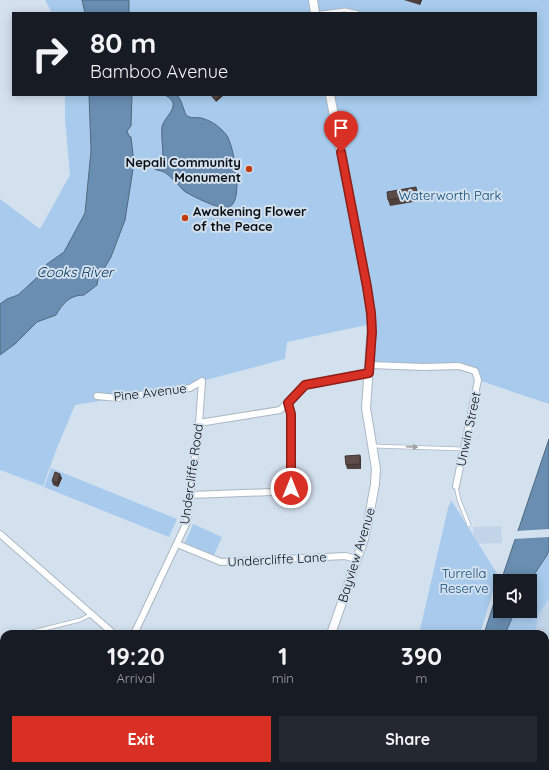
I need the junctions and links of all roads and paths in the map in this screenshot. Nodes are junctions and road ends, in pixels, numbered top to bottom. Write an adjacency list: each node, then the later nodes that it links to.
1 (313, 0): 2 (main road)
2 (315, 12)
3 (329, 12): 4 (lane)
4 (354, 12)
5 (330, 96): 6 (main road, Bayview Avenue)
6 (369, 369): 9 (street); 11 (main road, Bayview Avenue); 12 (street, Unwin Street)
7 (202, 381): 8 (street, Pine Avenue); 10 (street, Undercliffe Road)
8 (97, 396)
9 (288, 403): 10 (street); 14 (street)
10 (199, 423): 14 (street, Undercliffe Road)
11 (373, 446): 12 (lane, one-way to 12); 18 (main road, Bayview Avenue)
12 (464, 449): 13 (street, Unwin Street)
13 (456, 486): 15 (lane)
14 (191, 495): 17 (street, Undercliffe Road)
15 (469, 525)
16 (0, 534): 19 (street)
17 (178, 544): 18 (street, Undercliffe Lane); 22 (street, Undercliffe Road)
18 (356, 559): 23 (main road, Bayview Avenue)
19 (92, 614): 20 (lane); 21 (street)
20 (40, 630)
21 (110, 630)
22 (138, 630)
23 (332, 630)

